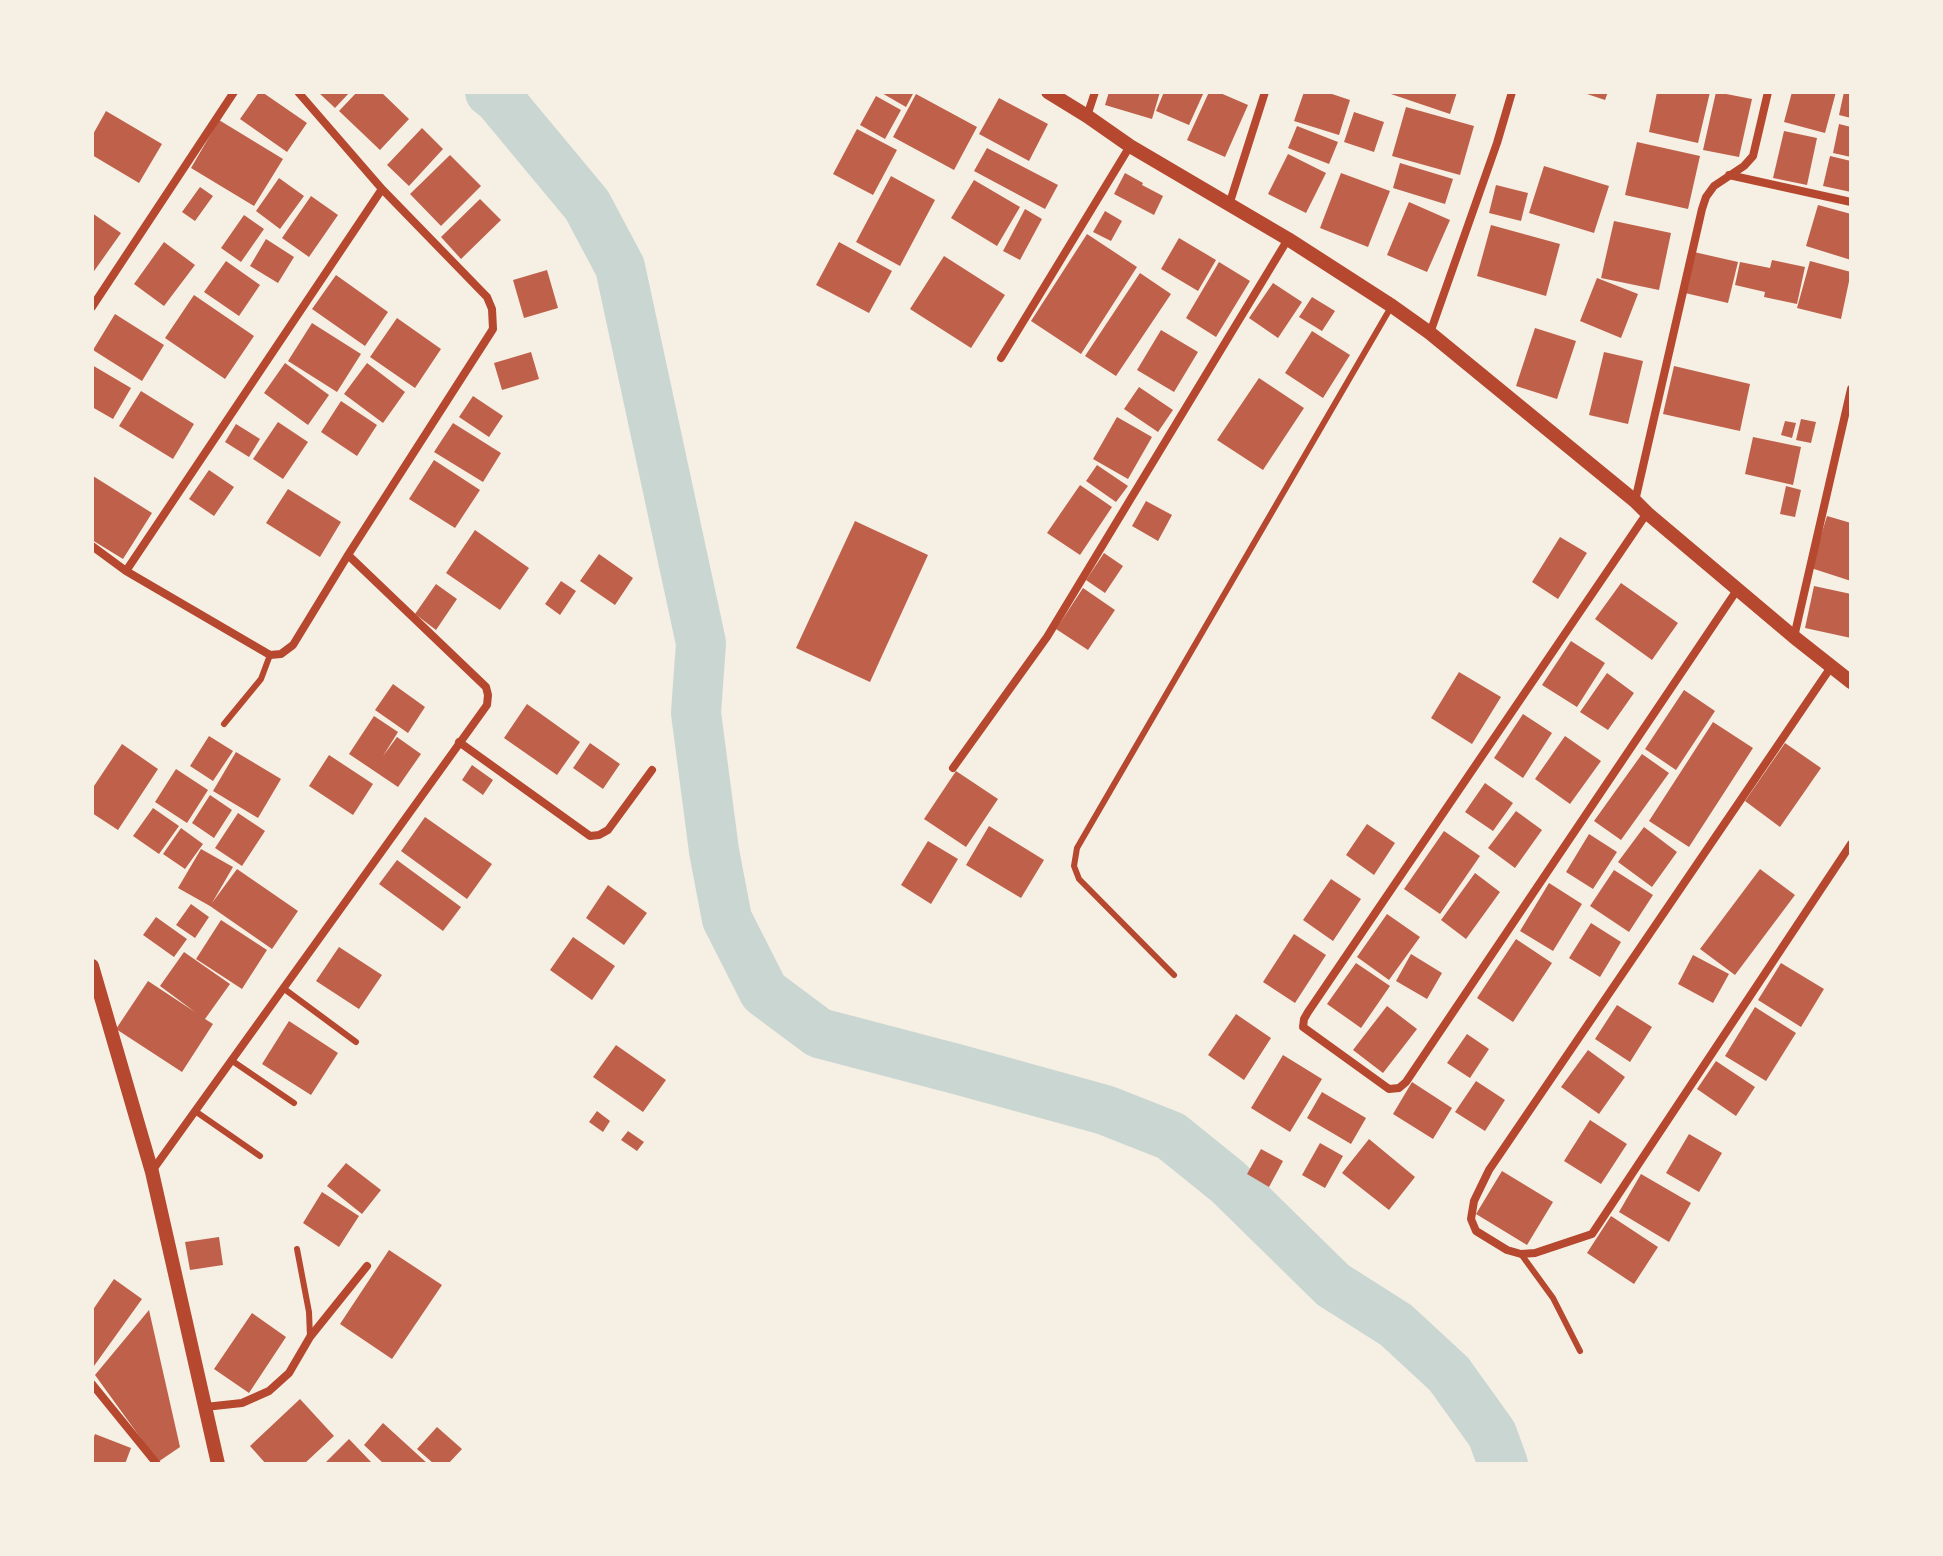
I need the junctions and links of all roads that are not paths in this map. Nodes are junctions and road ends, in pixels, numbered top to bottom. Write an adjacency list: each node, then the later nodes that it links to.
1 (234, 92): 16 (street)
2 (298, 92): 11 (street)
3 (1048, 92): 8 (street)
4 (1095, 92): 8 (street)
5 (1265, 92): 13 (street)
6 (1512, 92): 17 (street)
7 (1768, 92): 10 (street)
8 (1087, 116): 9 (street)
9 (1130, 146): 13 (street); 18 (street)
10 (1729, 175): 12 (street); 20 (street)
11 (382, 189): 23 (street); 24 (street)
12 (1851, 202)
13 (1229, 205): 14 (street)
14 (1288, 239): 15 (street); 32 (street)
15 (1392, 306): 17 (street); 36 (lane)
16 (92, 307)
17 (1430, 333): 20 (street)
18 (1001, 358)
19 (1851, 389): 26 (street)
20 (1635, 501): 21 (street)
21 (1647, 513): 25 (street); 25 (street)
22 (92, 546): 24 (street)
23 (348, 555): 27 (street); 31 (street)
24 (126, 571): 27 (street)
25 (1737, 590): 26 (street)
26 (1794, 637): 28 (street)
27 (270, 655): 30 (lane)
28 (1831, 667): 29 (street); 45 (street)
29 (1851, 682)
30 (224, 724)
31 (459, 742): 33 (street); 37 (street)
32 (953, 768)
33 (652, 770)
34 (1851, 844): 45 (street)
35 (92, 966): 43 (street)
36 (1174, 975)
37 (283, 988): 38 (lane); 39 (street)
38 (356, 1042)
39 (231, 1060): 40 (lane); 41 (street)
40 (294, 1103)
41 (195, 1111): 42 (lane); 43 (street)
42 (260, 1156)
43 (152, 1172): 50 (street)
44 (297, 1249): 47 (lane)
45 (1521, 1254): 48 (lane)
46 (367, 1266): 47 (street)
47 (310, 1337): 50 (street)
48 (1580, 1351)
49 (92, 1384): 51 (street)
50 (205, 1407): 52 (street)
51 (157, 1464)
52 (218, 1464)

